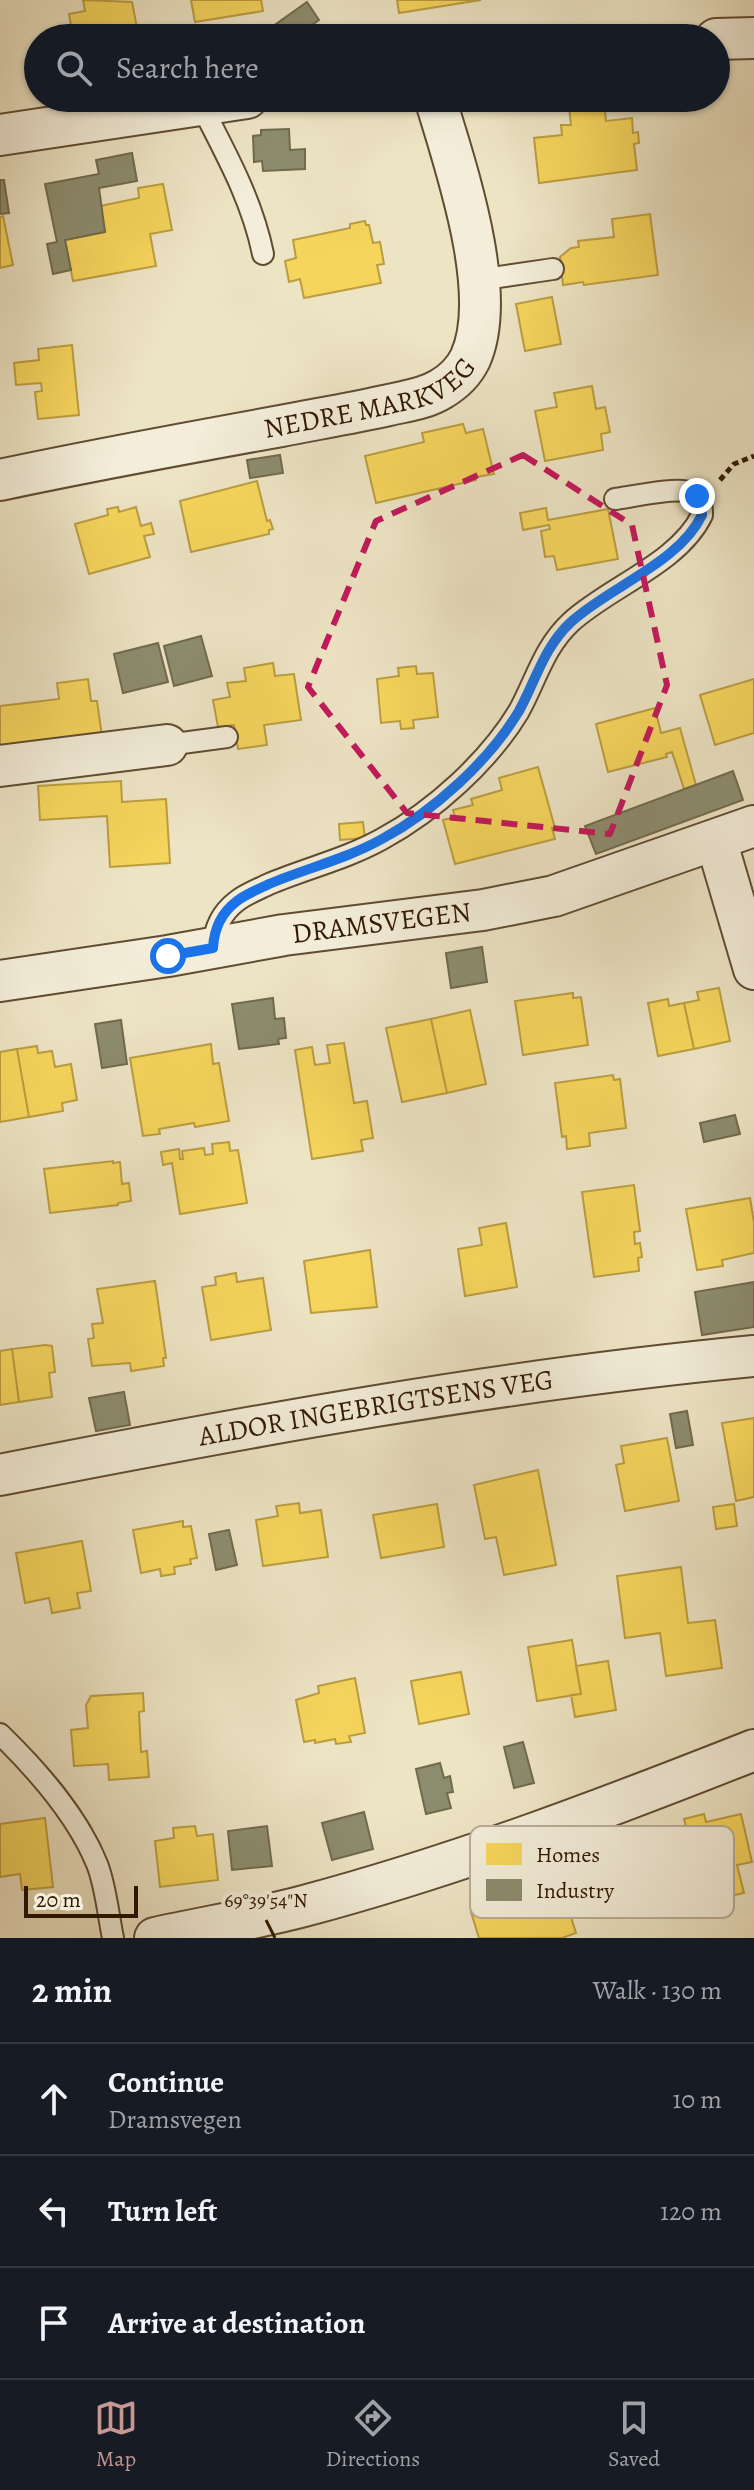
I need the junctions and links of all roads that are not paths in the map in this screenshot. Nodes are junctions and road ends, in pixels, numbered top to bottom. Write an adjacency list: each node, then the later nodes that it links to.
1 (754, 38): 2 (street)
2 (730, 39)
3 (154, 112): 6 (street)
4 (205, 112): 7 (lane)
5 (439, 112): 9 (street, NEDRE MARKVEG)
6 (0, 135)
7 (263, 254)
8 (553, 269): 9 (lane)
9 (478, 280): 10 (street, NEDRE MARKVEG)
10 (0, 480)
11 (615, 499): 17 (lane)
12 (227, 737): 13 (lane)
13 (167, 745): 14 (street)
14 (0, 766)
15 (754, 826): 16 (street, DRAMSVEGEN)
16 (716, 840): 17 (street, DRAMSVEGEN); 18 (street)
17 (213, 948): 19 (street, DRAMSVEGEN)
18 (754, 969)
19 (0, 981)
20 (754, 1356): 21 (street, ALDOR INGEBRIGTSENS VEG)
21 (0, 1475)
22 (0, 1734): 26 (lane)
23 (754, 1750): 24 (street)
24 (557, 1826)
25 (470, 1856): 27 (street)
26 (113, 1938)
27 (155, 1938)

